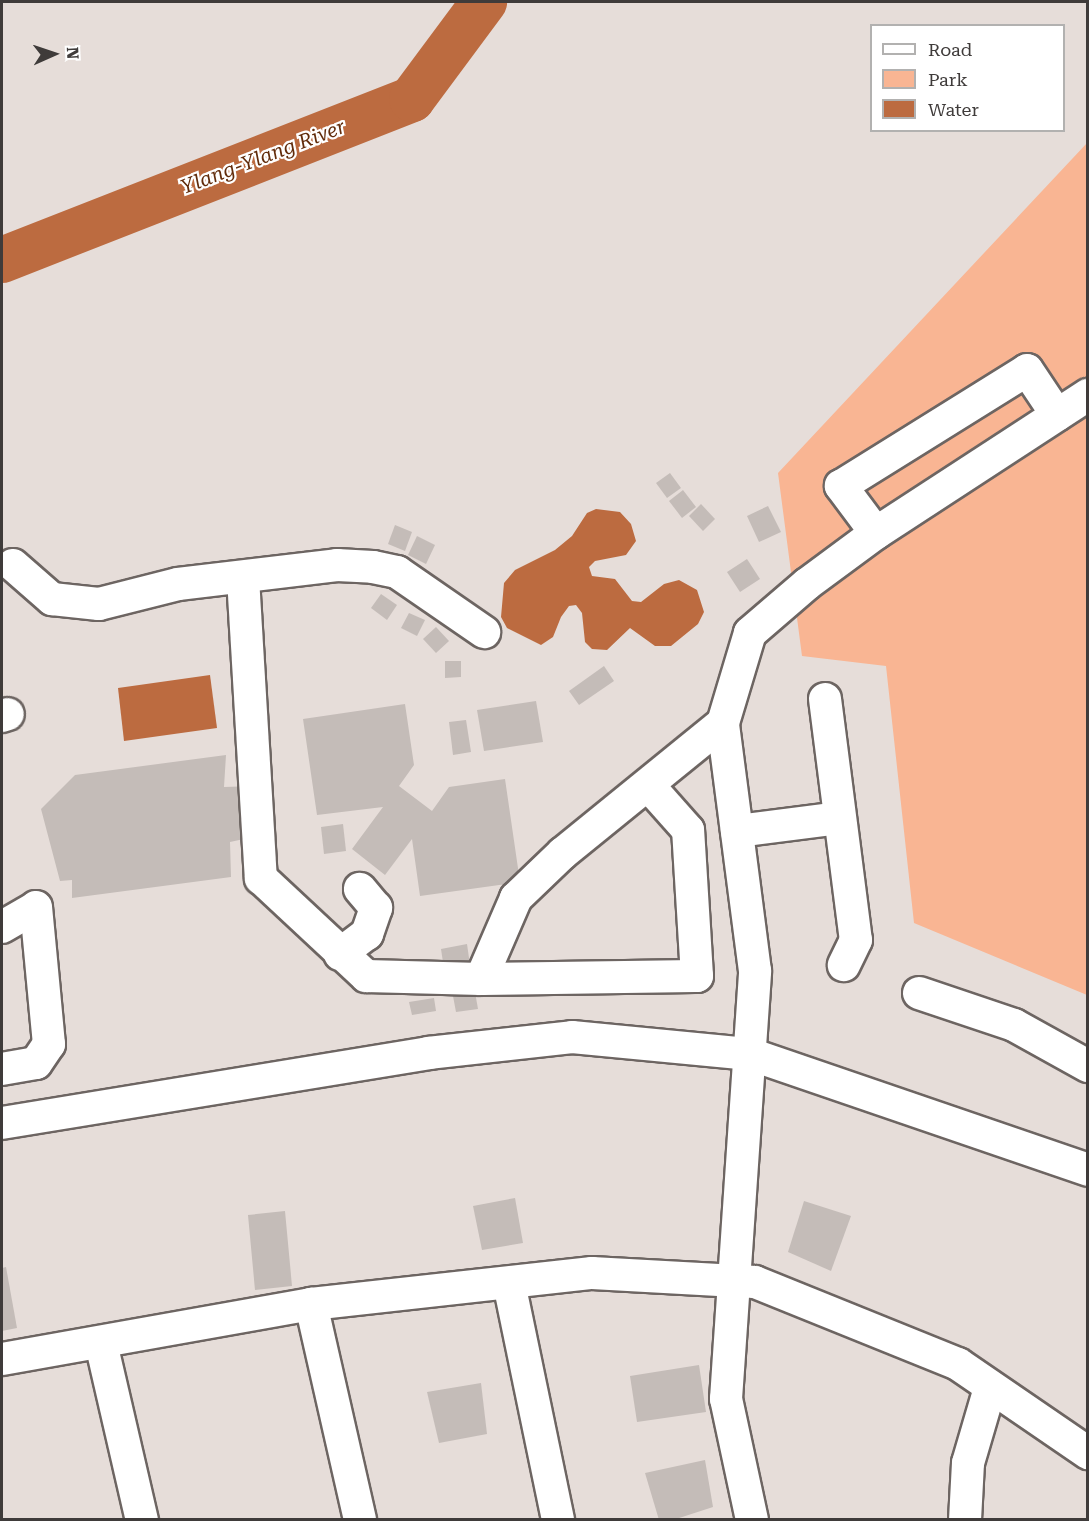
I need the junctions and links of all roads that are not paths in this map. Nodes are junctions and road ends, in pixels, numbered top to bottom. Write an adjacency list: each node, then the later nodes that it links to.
1 (1088, 395): 2 (street)
2 (1057, 415): 3 (street); 3 (street)
3 (876, 533): 8 (street)
4 (13, 565): 5 (street)
5 (243, 578): 6 (street); 14 (street)
6 (484, 632)
7 (825, 699): 10 (street)
8 (723, 723): 9 (street); 11 (street)
9 (648, 784): 16 (street); 16 (street)
10 (838, 818): 11 (street); 15 (street)
11 (737, 831): 18 (street)
12 (360, 889): 14 (street)
13 (2, 927): 20 (street)
14 (340, 954): 16 (street)
15 (844, 965)
16 (482, 979)
17 (919, 993): 19 (street)
18 (750, 1054): 21 (street); 22 (street); 23 (street)
19 (1088, 1066)
20 (2, 1069)
21 (2, 1123)
22 (1088, 1170)
23 (733, 1280): 24 (street); 28 (street); 33 (street)
24 (509, 1283): 25 (street); 32 (street)
25 (311, 1304): 26 (street); 31 (street)
26 (101, 1343): 27 (street); 30 (street)
27 (2, 1359)
28 (990, 1388): 29 (street); 34 (street)
29 (1088, 1452)
30 (142, 1520)
31 (360, 1520)
32 (558, 1520)
33 (752, 1520)
34 (965, 1520)

